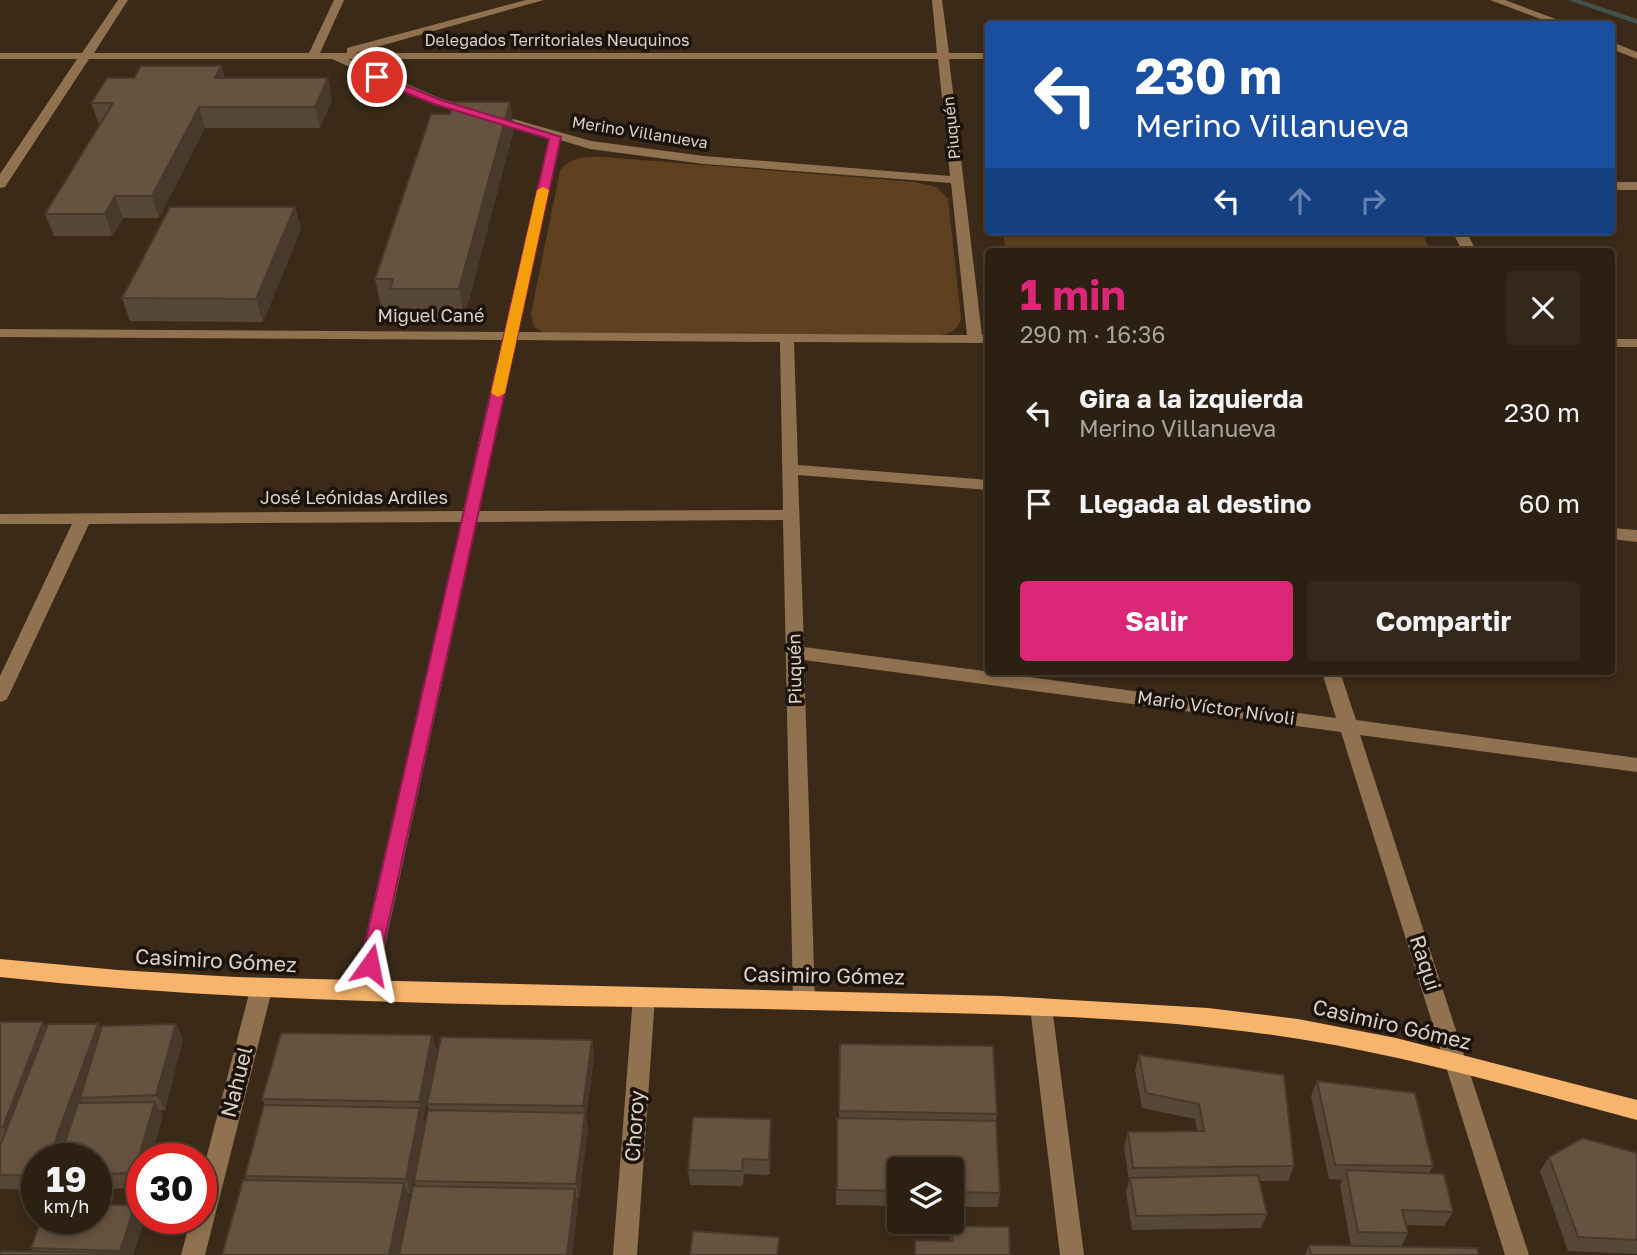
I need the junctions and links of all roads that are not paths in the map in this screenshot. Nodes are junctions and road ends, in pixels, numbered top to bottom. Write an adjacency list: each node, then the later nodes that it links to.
1 (123, 0): 9 (street)
2 (339, 0): 10 (street)
3 (536, 0): 11 (street)
4 (937, 0): 12 (street, Piuquén)
5 (1496, 0): 6 (street)
6 (1555, 21)
7 (1615, 45): 15 (street)
8 (0, 56): 9 (street, Delegados Territoriales Neuquinos)
9 (86, 56): 10 (street, Delegados Territoriales Neuquinos); 18 (street)
10 (313, 56): 11 (street, Delegados Territoriales Neuquinos)
11 (331, 56): 12 (street, Delegados Territoriales Neuquinos); 16 (street, Merino Villanueva)
12 (944, 56): 13 (street, Delegados Territoriales Neuquinos); 17 (street, Piuquén)
13 (985, 56)
14 (1615, 56): 15 (street)
15 (1637, 56)
16 (555, 137): 17 (street, Merino Villanueva); 22 (street)
17 (957, 180): 24 (street, Piuquén)
18 (0, 184)
19 (1615, 186): 20 (street)
20 (1637, 186)
21 (0, 333): 22 (street, Miguel Cané)
22 (511, 336): 23 (street, Miguel Cané); 30 (street)
23 (787, 338): 24 (street, Miguel Cané); 27 (street, Piuquén)
24 (982, 339)
25 (1615, 343): 26 (street)
26 (1637, 343)
27 (790, 469): 28 (street); 29 (street, Piuquén)
28 (985, 485)
29 (791, 515): 30 (street, José Leónidas Ardiles); 35 (street, Piuquén)
30 (470, 517): 32 (street, José Leónidas Ardiles); 42 (street)
31 (0, 519): 32 (street, José Leónidas Ardiles)
32 (83, 519): 37 (street)
33 (1615, 534): 34 (street)
34 (1637, 536)
35 (795, 652): 38 (street, Mario Víctor Nívoli); 44 (street, Piuquén)
36 (1332, 675): 38 (street, Raqui)
37 (0, 695)
38 (1348, 726): 39 (street, Mario Víctor Nívoli); 46 (street, Raqui)
39 (1637, 765)
40 (0, 968): 41 (main road, Casimiro Gómez)
41 (261, 990): 42 (main road, Casimiro Gómez); 48 (street, Nahuel)
42 (364, 991): 43 (main road, Casimiro Gómez)
43 (644, 997): 44 (main road, Casimiro Gómez); 49 (street, Choroy)
44 (804, 1000): 45 (main road, Casimiro Gómez)
45 (1041, 1007): 46 (main road, Casimiro Gómez); 50 (street)
46 (1457, 1064): 47 (main road, Casimiro Gómez); 51 (street, Raqui)
47 (1637, 1110)
48 (193, 1255)
49 (625, 1255)
50 (1072, 1255)
51 (1517, 1255)

